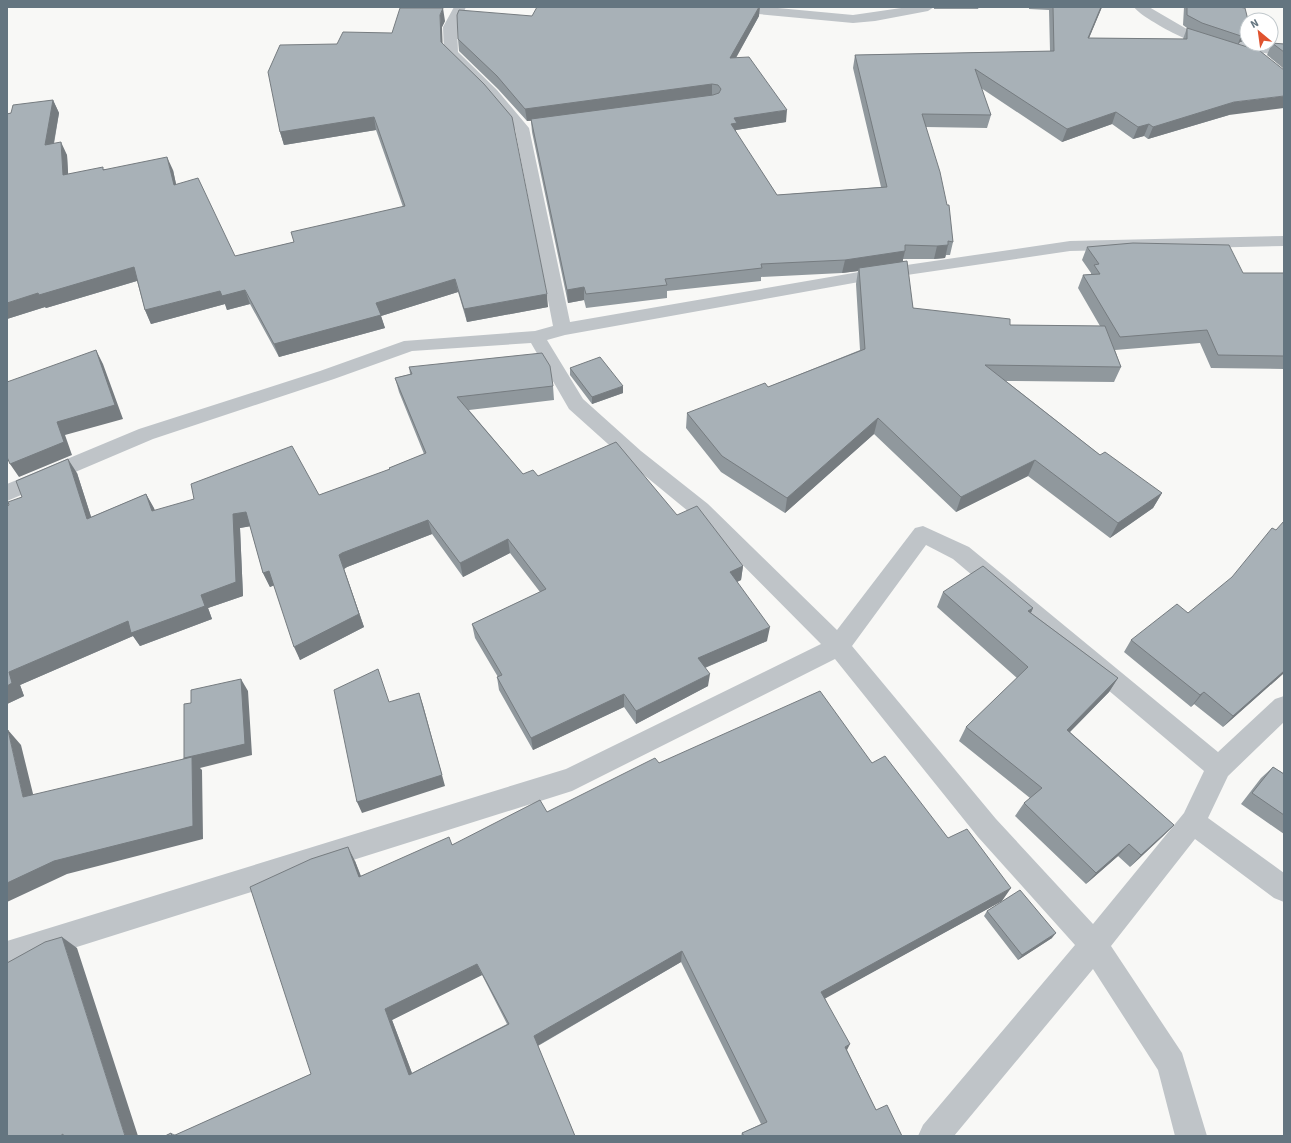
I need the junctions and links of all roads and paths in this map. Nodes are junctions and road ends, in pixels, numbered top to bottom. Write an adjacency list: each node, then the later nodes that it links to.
1 (460, 7): 9 (street)
2 (726, 7): 3 (street)
3 (928, 7)
4 (1140, 7): 5 (street)
5 (1192, 38): 6 (street); 7 (street)
6 (1284, 52)
7 (1266, 64)
8 (538, 126): 9 (street)
9 (522, 128): 11 (street)
10 (1284, 241): 11 (street)
11 (563, 329): 12 (street)
12 (536, 337): 13 (street); 14 (street)
13 (7, 492)
14 (838, 646): 16 (street); 19 (street); 20 (street)
15 (1284, 706): 16 (street)
16 (1219, 768): 17 (street)
17 (1193, 822): 18 (street); 19 (street)
18 (1284, 889)
19 (1094, 945): 21 (street); 22 (street)
20 (7, 955)
21 (934, 1136)
22 (1192, 1136)

